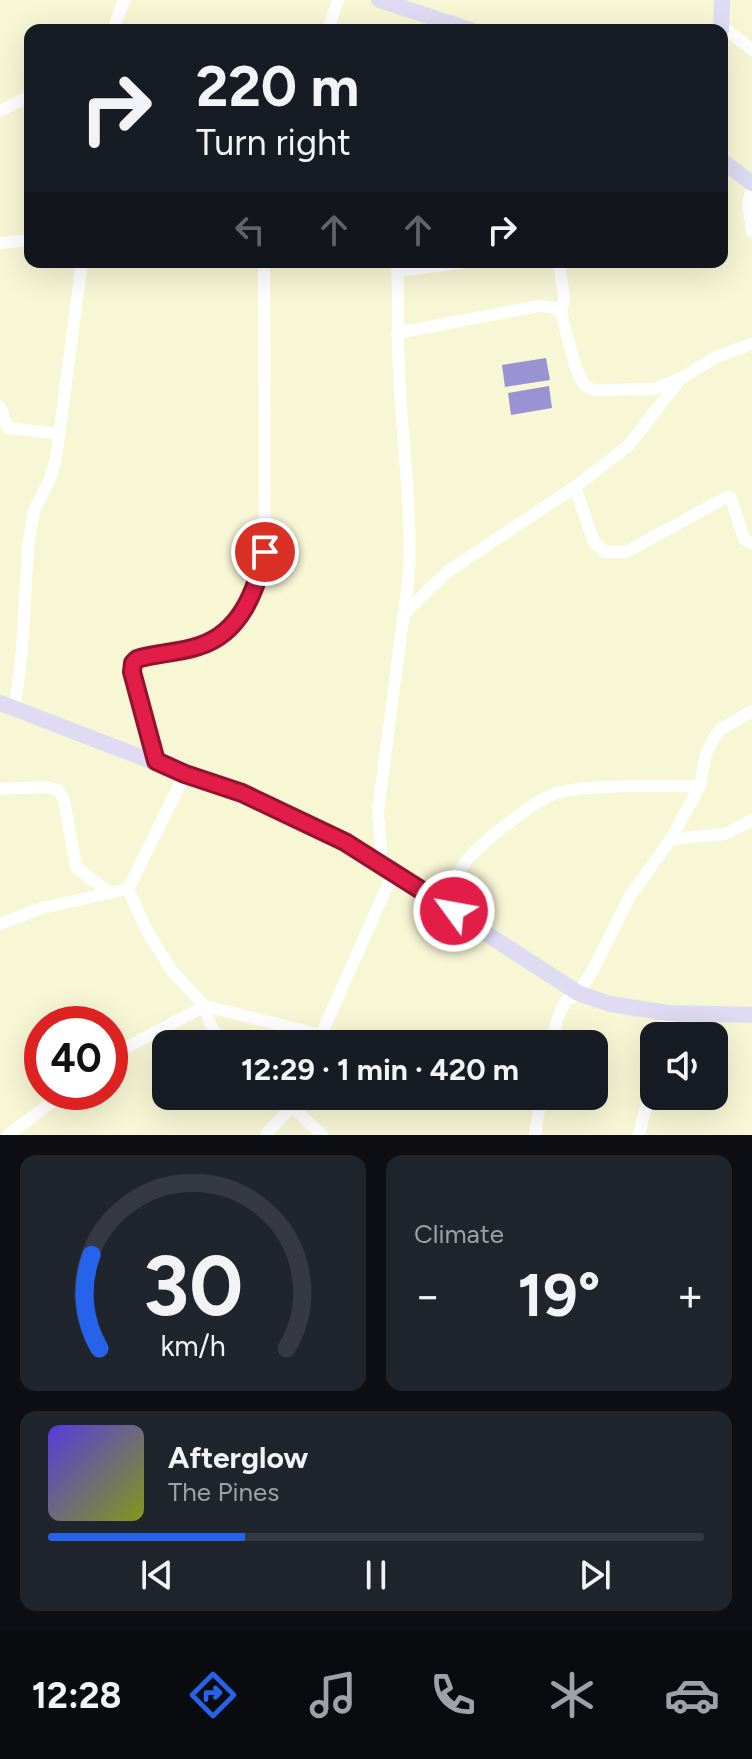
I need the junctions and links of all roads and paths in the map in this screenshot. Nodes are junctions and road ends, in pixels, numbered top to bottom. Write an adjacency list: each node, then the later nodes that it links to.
1 (124, 0): 5 (street)
2 (338, 0): 6 (street)
3 (379, 0): 7 (street)
4 (722, 0): 8 (street)
5 (115, 24)
6 (330, 24)
7 (453, 24)
8 (722, 24)
9 (728, 32): 10 (street)
10 (752, 50)
11 (24, 99): 12 (street)
12 (0, 111)
13 (728, 166): 14 (street)
14 (752, 185): 15 (street)
15 (752, 231)
16 (24, 241): 17 (street)
17 (0, 243)
18 (81, 268): 27 (street)
19 (264, 268): 33 (street)
20 (397, 268): 23 (street)
21 (560, 268): 22 (street)
22 (561, 313): 23 (street); 25 (street)
23 (397, 333): 30 (street)
24 (752, 344): 25 (street)
25 (681, 378): 28 (street)
26 (0, 407): 27 (street)
27 (60, 434): 31 (street)
28 (575, 487): 29 (street); 30 (street)
29 (752, 544)
30 (402, 616): 39 (street)
31 (8, 705): 33 (street)
32 (752, 711): 35 (street)
33 (156, 761): 34 (street)
34 (185, 774): 39 (street); 40 (street)
35 (700, 786): 38 (street); 42 (street)
36 (0, 789): 41 (street)
37 (752, 820): 38 (street)
38 (671, 839): 44 (street)
39 (387, 869): 42 (street); 51 (street)
40 (128, 889): 41 (street); 45 (street)
41 (108, 892): 43 (street)
42 (454, 911): 44 (street)
43 (0, 924)
44 (578, 993): 46 (street); 52 (street)
45 (205, 1006): 49 (street); 50 (street); 53 (street)
46 (668, 1013): 47 (street); 48 (street)
47 (752, 1015)
48 (667, 1022)
49 (212, 1030)
50 (285, 1030)
51 (323, 1030)
52 (555, 1030)
53 (128, 1047)
54 (41, 1110): 59 (street)
55 (286, 1110): 60 (street)
56 (301, 1110): 61 (street)
57 (539, 1110): 62 (street)
58 (645, 1110): 63 (street)
59 (8, 1135)
60 (266, 1135)
61 (322, 1135)
62 (535, 1135)
63 (639, 1135)

